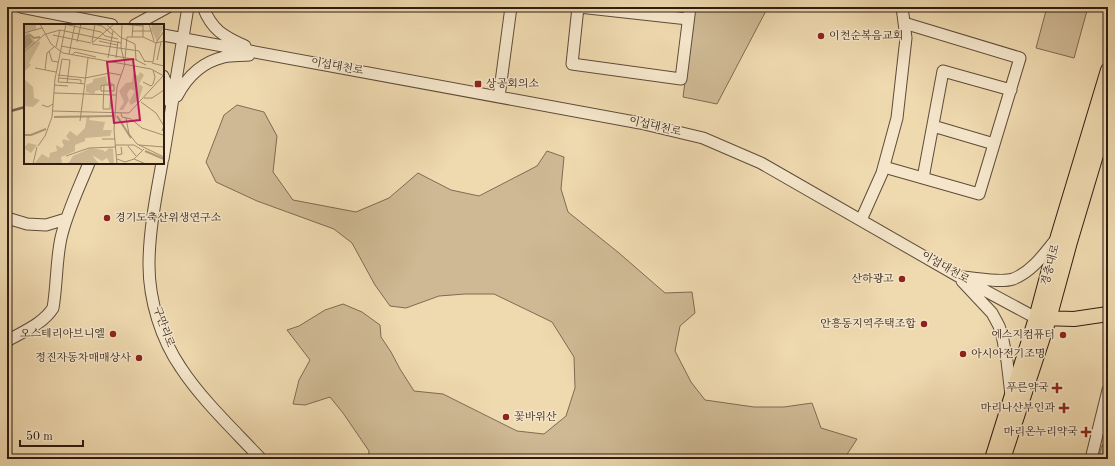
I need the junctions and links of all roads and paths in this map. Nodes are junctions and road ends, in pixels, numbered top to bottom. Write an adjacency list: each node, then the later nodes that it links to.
1 (21, 7): 12 (street)
2 (168, 7): 13 (street)
3 (188, 7): 15 (street)
4 (203, 7): 16 (street)
5 (511, 7): 20 (street)
6 (578, 7): 9 (street); 10 (street)
7 (690, 7): 10 (street)
8 (902, 7): 11 (street)
9 (634, 10): 10 (street)
10 (688, 19)
11 (904, 23): 19 (street); 29 (street)
12 (107, 24)
13 (137, 24)
14 (164, 35): 15 (street, 이섭대천로)
15 (184, 39): 16 (street, 이섭대천로); 21 (street)
16 (266, 54): 20 (street, 이섭대천로); 21 (street)
17 (1108, 70): 34 (main road, 경충대로)
18 (164, 78): 21 (street)
19 (1011, 90): 23 (street); 25 (street)
20 (499, 97): 33 (street, 이섭대천로)
21 (172, 108): 24 (street)
22 (1108, 115): 37 (main road, 경충대로)
23 (933, 126): 25 (street); 30 (street)
24 (165, 134): 26 (street)
25 (994, 144): 30 (street)
26 (164, 146)
27 (89, 164): 32 (street)
28 (162, 164): 41 (street, 구만리로)
29 (884, 167): 30 (street); 33 (street)
30 (923, 178)
31 (7, 218): 32 (street)
32 (66, 219): 38 (street)
33 (861, 220): 35 (street, 이섭대천로)
34 (1058, 236): 35 (street); 37 (main road, 경충대로)
35 (958, 276): 37 (street, 이섭대천로); 40 (street)
36 (1105, 317): 37 (main road, 이섭대천로)
37 (1043, 318): 40 (main road, 경충대로); 43 (main road, 경충대로)
38 (7, 341)
39 (1108, 390): 44 (street)
40 (1011, 398): 42 (main road, 경충대로)
41 (261, 459)
42 (992, 459)
43 (1003, 459)
44 (1092, 459)

